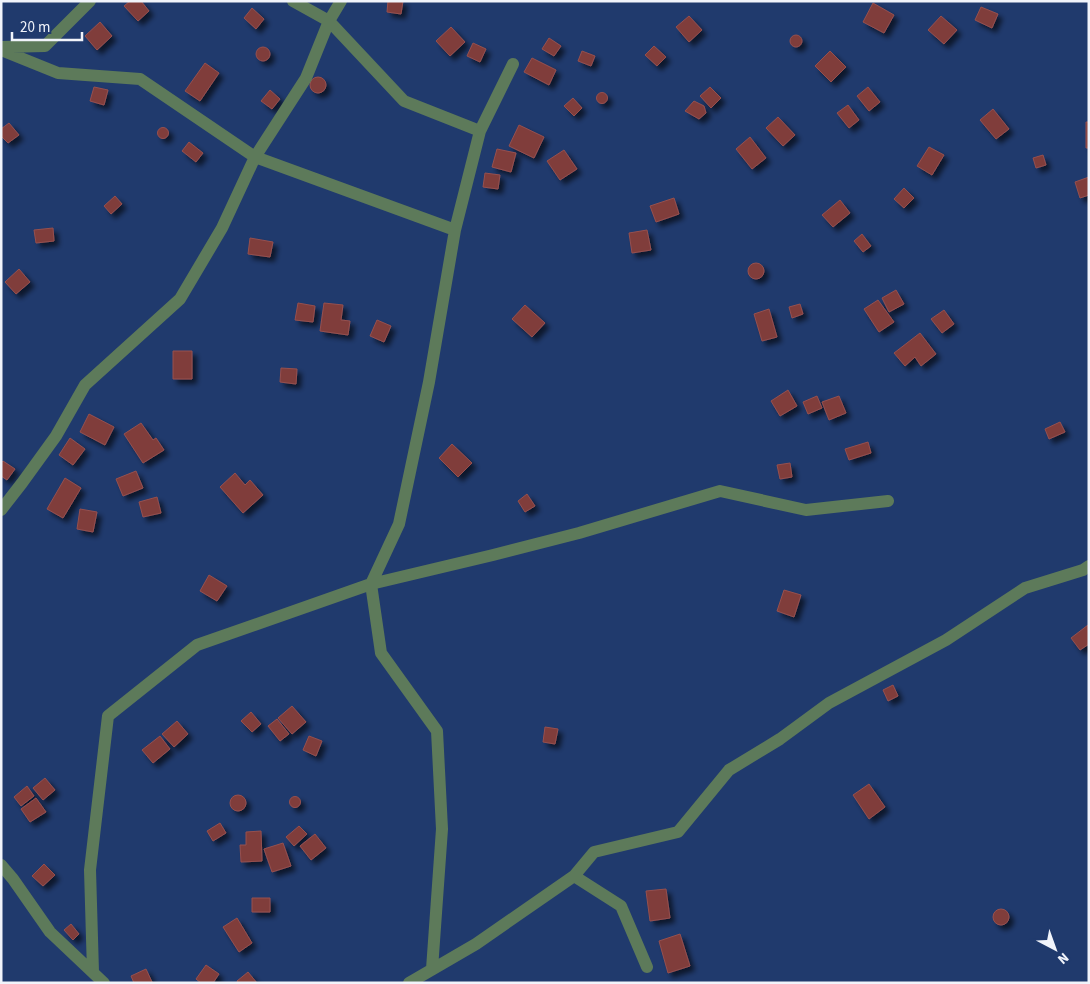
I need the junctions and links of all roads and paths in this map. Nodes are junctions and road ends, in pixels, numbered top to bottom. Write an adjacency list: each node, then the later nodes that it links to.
1 (90, 1): 5 (street)
2 (293, 1): 4 (street)
3 (341, 1): 4 (street)
4 (329, 21): 7 (street); 8 (street)
5 (1, 49): 8 (street)
6 (513, 64): 7 (street)
7 (480, 131): 9 (street)
8 (255, 157): 9 (street); 11 (street)
9 (455, 230): 13 (street)
10 (888, 501): 13 (street)
11 (1, 510)
12 (1089, 566): 15 (street)
13 (371, 584): 17 (street); 18 (street)
14 (1, 865): 18 (street)
15 (574, 876): 16 (street); 17 (street)
16 (647, 967)
17 (432, 970): 20 (street)
18 (92, 972): 19 (street)
19 (104, 983)
20 (409, 983)

